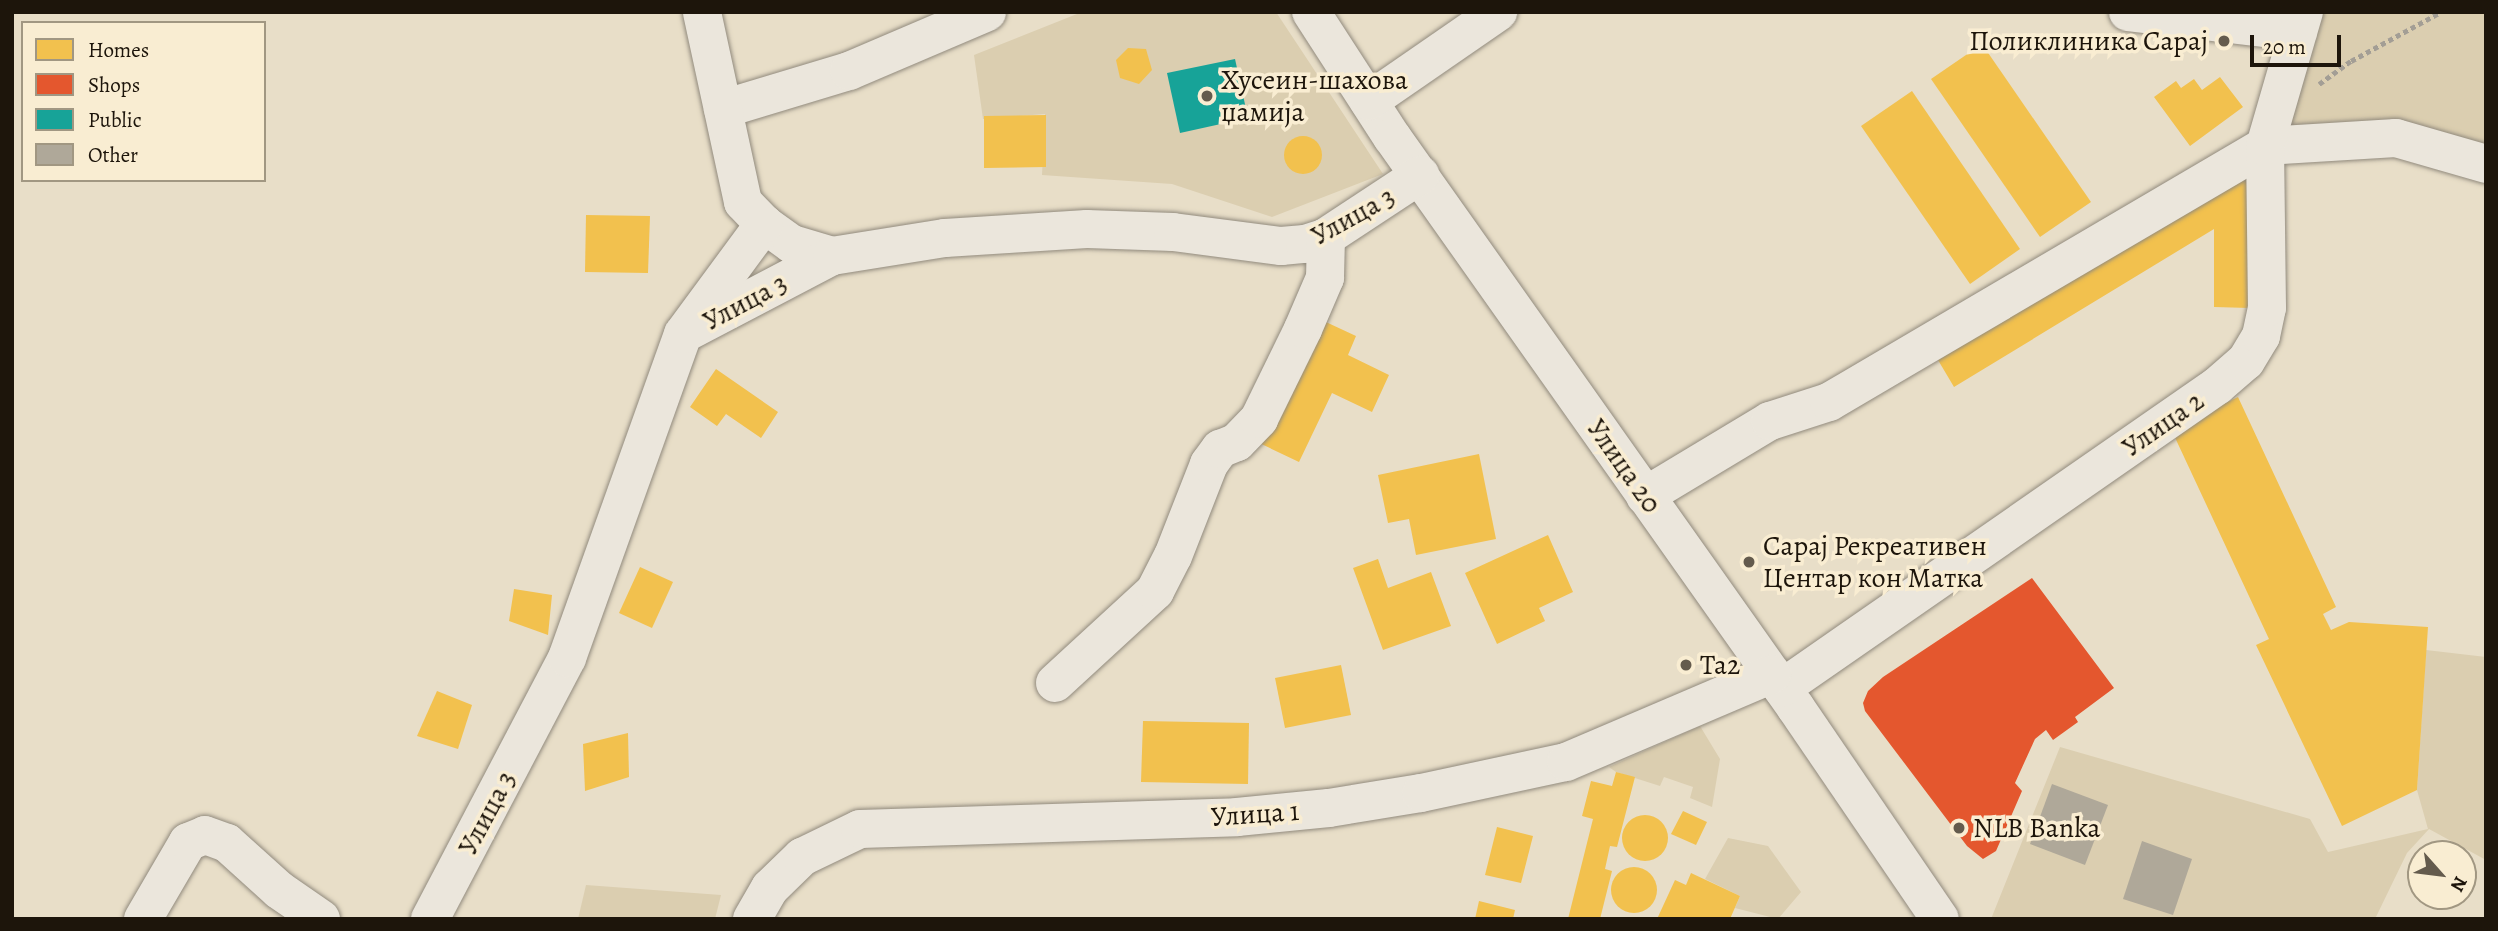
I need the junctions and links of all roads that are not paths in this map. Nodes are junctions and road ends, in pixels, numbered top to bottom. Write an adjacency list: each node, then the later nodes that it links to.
1 (702, 12): 8 (street)
2 (986, 12): 8 (street)
3 (1311, 12): 7 (street, Улица 20)
4 (1498, 12): 7 (street)
5 (2128, 12): 6 (street)
6 (2301, 22): 9 (street, Улица 2)
7 (1368, 101): 11 (street, Улица 20)
8 (723, 109): 12 (street)
9 (2270, 130): 10 (street); 16 (street); 17 (street, Улица 2)
10 (2486, 164)
11 (1420, 176): 13 (street, Улица 3); 16 (street, Улица 20)
12 (764, 224): 14 (street); 15 (street)
13 (1326, 237): 14 (street, Улица 3); 18 (street)
14 (832, 256): 15 (street, Улица 3)
15 (683, 334): 21 (street, Улица 3)
16 (1645, 496): 17 (street, Улица 20)
17 (1777, 681): 22 (street, Улица 1); 23 (street, Улица 20)
18 (1055, 682)
19 (143, 919): 20 (street)
20 (321, 919)
21 (430, 919)
22 (752, 919)
23 (1940, 919)

